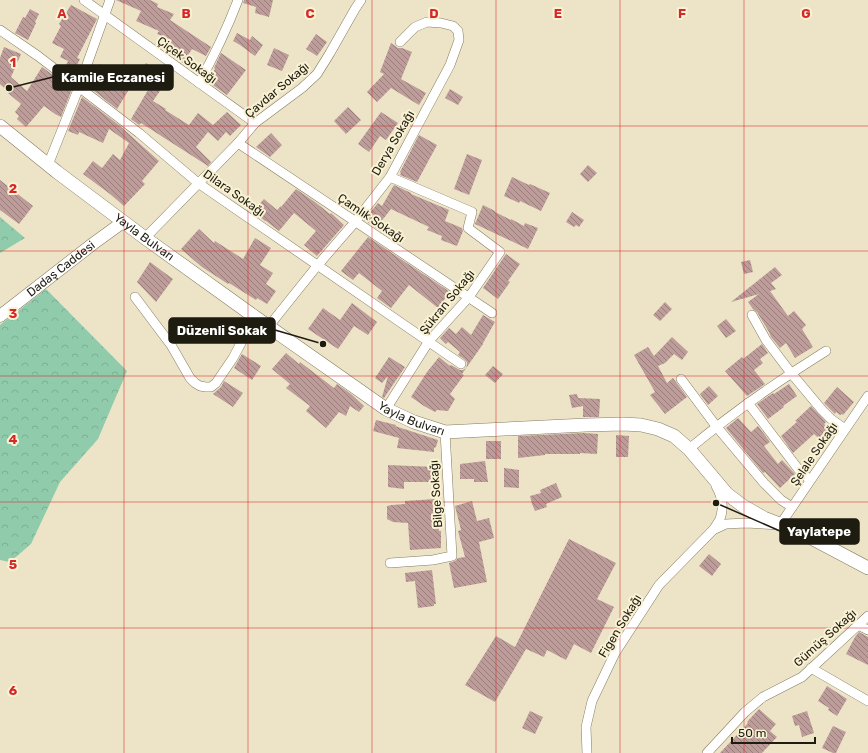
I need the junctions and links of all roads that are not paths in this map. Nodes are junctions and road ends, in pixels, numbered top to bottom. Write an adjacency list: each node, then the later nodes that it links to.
1 (84, 0): 5 (street, Çiçek Sokağı)
2 (110, 0): 5 (street)
3 (238, 0): 8 (street)
4 (360, 0): 10 (street, Çavdar Sokağı)
5 (105, 16): 8 (street, Çiçek Sokağı); 9 (street)
6 (0, 30): 9 (street, Dilara Sokağı)
7 (400, 42): 14 (street, Derya Sokağı)
8 (198, 82): 10 (street, Çiçek Sokağı)
9 (79, 87): 13 (street); 15 (street, Dilara Sokağı)
10 (255, 123): 12 (street, Çavdar Sokağı)
11 (0, 126): 13 (main road, Yayla Bulvarı)
12 (238, 143): 15 (street, Çavdar Sokağı); 17 (street, Çamlık Sokağı)
13 (48, 165): 16 (main road, Yayla Bulvarı)
14 (390, 177): 17 (street, Derya Sokağı); 21 (street, Şükran Sokağı)
15 (198, 183): 18 (street, Çavdar Sokağı); 19 (street, Dilara Sokağı)
16 (123, 222): 18 (main road, Yayla Bulvarı); 23 (street, Dadaş Caddesi)
17 (355, 222): 19 (street, Derya Sokağı); 21 (street, Çamlık Sokağı)
18 (145, 238): 25 (main road, Yayla Bulvarı)
19 (317, 266): 26 (street, Derya Sokağı); 27 (street, Dilara Sokağı)
20 (135, 297): 25 (street)
21 (469, 297): 22 (street, Çamlık Sokağı); 27 (street, Şükran Sokağı)
22 (492, 313)
23 (0, 316)
24 (752, 316): 30 (street)
25 (255, 317): 26 (main road, Yayla Bulvarı)
26 (268, 326): 34 (main road, Yayla Bulvarı)
27 (429, 342): 29 (street, Dilara Sokağı); 34 (street, Şükran Sokağı)
28 (826, 351): 30 (street)
29 (461, 364)
30 (791, 373): 33 (street); 36 (street)
31 (681, 379): 35 (street)
32 (868, 396): 36 (street, Şelale Sokağı)
33 (748, 403): 35 (street); 40 (street)
34 (386, 409): 37 (main road, Yayla Bulvarı)
35 (716, 426): 38 (street); 41 (street)
36 (845, 429): 40 (street, Şelale Sokağı)
37 (444, 432): 38 (main road, Yayla Bulvarı); 44 (street, Bilge Sokağı)
38 (689, 449): 39 (main road, Yayla Bulvarı)
39 (709, 473): 42 (main road, Yayla Bulvarı); 43 (street)
40 (810, 480): 41 (street, Şelale Sokağı)
41 (792, 507): 42 (street, Şelale Sokağı)
42 (780, 525): 43 (street); 45 (main road, Yayla Bulvarı)
43 (712, 530): 51 (street, Figen Sokağı)
44 (390, 563)
45 (868, 568)
46 (868, 616): 47 (street, Gümüş Sokağı)
47 (858, 625): 48 (street); 49 (street, Gümüş Sokağı)
48 (868, 630)
49 (811, 668): 50 (street); 52 (street, Gümüş Sokağı)
50 (868, 701)
51 (587, 753)
52 (707, 753)

